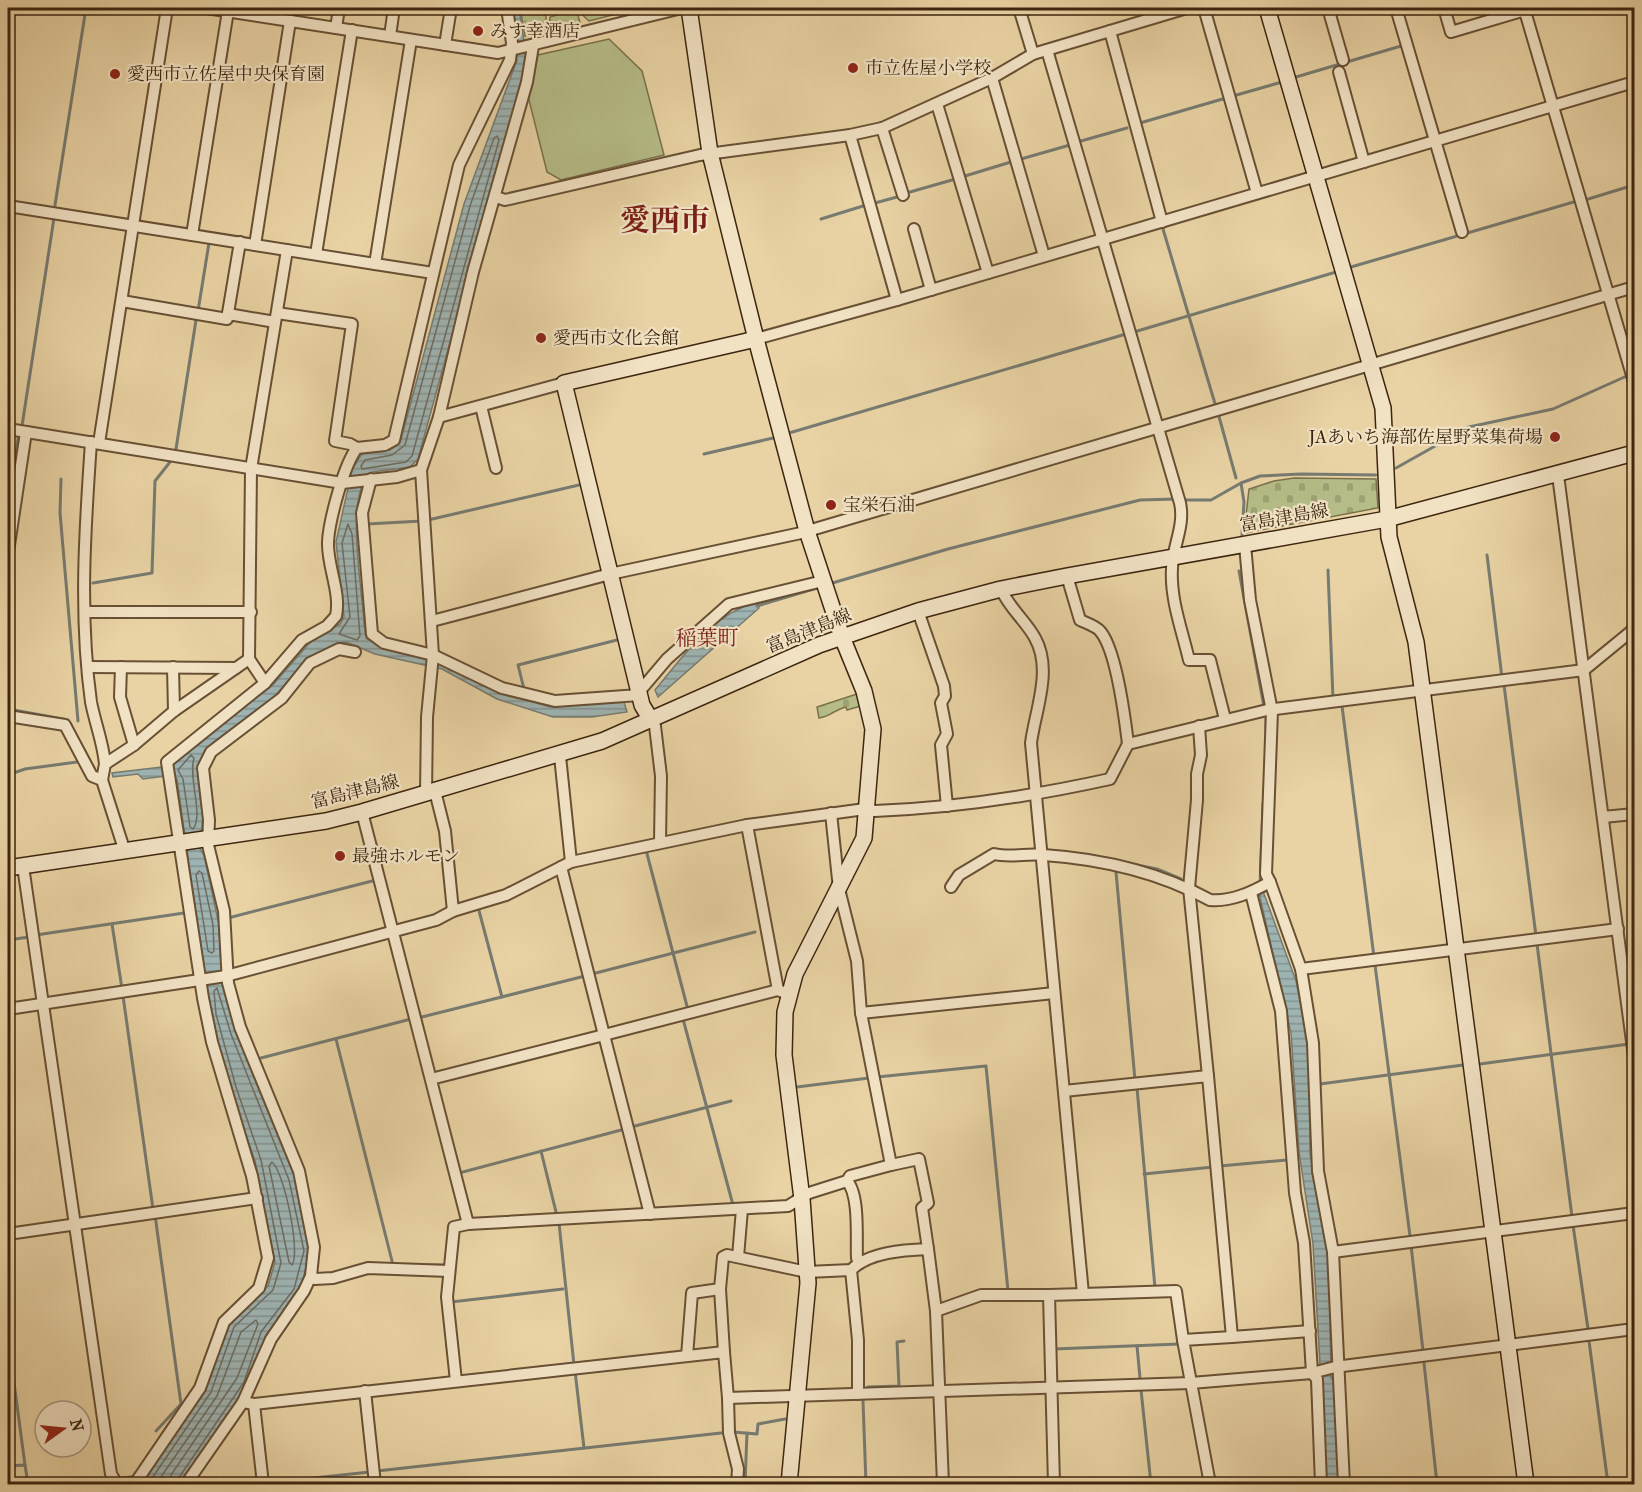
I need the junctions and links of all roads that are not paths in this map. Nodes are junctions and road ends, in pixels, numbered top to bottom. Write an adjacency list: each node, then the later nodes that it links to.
1 (9, 8): 21 (street)
2 (167, 8): 49 (street)
3 (210, 8): 20 (street)
4 (284, 8): 22 (street)
5 (339, 8): 23 (street)
6 (394, 8): 26 (street)
7 (451, 8): 28 (street)
8 (507, 8): 29 (street)
9 (682, 8): 29 (street)
10 (689, 8): 41 (street)
11 (1019, 8): 31 (street)
12 (1187, 8): 19 (street)
13 (1204, 8): 44 (street)
14 (1267, 8): 43 (street)
15 (1328, 8): 32 (street)
16 (1396, 8): 40 (street)
17 (1444, 8): 18 (street)
18 (1525, 9): 37 (street)
19 (1166, 10): 25 (street)
20 (228, 11): 22 (street); 52 (street)
21 (8, 17)
22 (286, 20): 23 (street); 55 (street)
23 (336, 28): 24 (street)
24 (352, 30): 26 (street); 57 (street)
25 (1110, 31): 30 (street); 48 (street)
26 (390, 36): 27 (street)
27 (411, 40): 28 (street); 59 (street)
28 (445, 45): 29 (street)
29 (522, 49): 46 (street); 60 (street)
30 (1047, 50): 31 (street); 53 (street)
31 (1034, 54): 34 (street)
32 (1343, 60)
33 (1339, 72): 42 (street)
34 (992, 78): 36 (street); 58 (street)
35 (1635, 82): 37 (street)
36 (937, 104): 38 (street); 61 (street)
37 (1553, 106): 40 (street); 64 (street)
38 (882, 128): 39 (street); 45 (street)
39 (850, 135): 41 (street); 66 (street)
40 (1435, 141): 42 (street); 51 (street)
41 (710, 153): 46 (street); 69 (street)
42 (1364, 162): 43 (street)
43 (1316, 176): 44 (street); 70 (street)
44 (1257, 193): 48 (street)
45 (903, 195)
46 (496, 197): 74 (street)
47 (8, 206): 49 (street)
48 (1162, 222): 53 (street)
49 (133, 225): 52 (street); 65 (street)
50 (914, 230): 63 (street)
51 (1462, 232)
52 (192, 235): 54 (street)
53 (1103, 239): 58 (street); 75 (street)
54 (240, 242): 55 (street); 67 (street)
55 (255, 245): 56 (street)
56 (287, 250): 57 (street); 68 (street)
57 (316, 254): 59 (street)
58 (1044, 256): 61 (street)
59 (375, 264): 60 (street)
60 (433, 273): 79 (street)
61 (988, 273): 63 (street)
62 (1635, 287): 64 (street)
63 (931, 290): 66 (street)
64 (1610, 294): 70 (street); 72 (street)
65 (122, 300): 67 (street); 78 (street)
66 (897, 300): 69 (street)
67 (228, 315): 68 (street)
68 (276, 318): 79 (street); 82 (street)
69 (756, 339): 71 (street); 88 (street)
70 (1371, 364): 75 (street); 87 (street)
71 (564, 382): 73 (street); 92 (street)
72 (1635, 382)
73 (481, 406): 74 (street); 81 (street)
74 (439, 417): 83 (street)
75 (1159, 428): 88 (street); 91 (street)
76 (8, 429): 77 (street)
77 (26, 432): 78 (street); 90 (street)
78 (95, 442): 82 (street); 97 (street)
79 (357, 448): 86 (street)
80 (1635, 453): 84 (street, 富島津島線)
81 (496, 468)
82 (251, 469): 86 (street); 98 (street)
83 (421, 470): 85 (street); 99 (street)
84 (1558, 475): 87 (street, 富島津島線); 109 (street)
85 (369, 479): 86 (street); 104 (street)
86 (345, 482): 110 (street)
87 (1387, 519): 89 (street, 富島津島線); 111 (street)
88 (807, 531): 92 (street); 94 (street)
89 (1245, 545): 91 (street, 富島津島線); 114 (street)
90 (8, 552)
91 (1173, 558): 93 (street, 富島津島線); 116 (street)
92 (610, 574): 99 (street); 112 (street)
93 (1067, 576): 95 (street, 富島津島線); 119 (street)
94 (824, 584): 101 (street); 112 (street)
95 (1000, 589): 96 (street, 富島津島線); 125 (street)
96 (918, 611): 101 (street, 富島津島線); 126 (street)
97 (85, 612): 98 (street); 105 (street)
98 (251, 612): 103 (street)
99 (432, 621): 104 (street)
100 (1635, 629): 109 (street)
101 (842, 637): 117 (street, 富島津島線); 127 (street)
102 (355, 652): 133 (street)
103 (249, 659): 108 (street); 110 (street)
104 (433, 660): 112 (street); 124 (street)
105 (89, 667): 106 (street); 122 (street)
106 (121, 667): 107 (street); 120 (street)
107 (172, 667): 108 (street); 113 (street)
108 (236, 668): 113 (street)
109 (1584, 670): 111 (street); 131 (street)
110 (265, 683): 134 (street)
111 (1422, 691): 114 (street); 148 (street)
112 (639, 694): 117 (street)
113 (174, 711): 120 (street)
114 (1272, 711): 116 (street); 140 (street)
115 (8, 716): 123 (street)
116 (1225, 719): 118 (street)
117 (651, 720): 121 (street, 富島津島線); 135 (street)
118 (1200, 726): 119 (street); 142 (street)
119 (1128, 744): 125 (street)
120 (134, 746): 122 (street)
121 (560, 756): 124 (street, 富島津島線); 138 (street)
122 (105, 764): 123 (street)
123 (102, 780): 136 (street)
124 (431, 793): 128 (street, 富島津島線); 145 (street)
125 (1035, 794): 126 (street); 137 (street)
126 (947, 806): 127 (street)
127 (865, 809): 129 (street); 143 (street)
128 (362, 812): 133 (street, 富島津島線); 147 (street)
129 (831, 813): 132 (street); 143 (street)
130 (1635, 814): 131 (street)
131 (1603, 817): 146 (street)
132 (747, 825): 135 (street); 152 (street)
133 (206, 838): 134 (street, 富島津島線); 150 (street)
134 (179, 841): 136 (street, 富島津島線); 151 (street)
135 (660, 842): 138 (street)
136 (124, 849): 139 (street, 富島津島線)
137 (1041, 854): 141 (street); 142 (street); 153 (street)
138 (566, 864): 145 (street); 157 (street)
139 (15, 867): 154 (street)
140 (1269, 883): 144 (street); 149 (street)
141 (951, 887)
142 (1189, 888): 144 (street); 159 (street)
143 (839, 889): 152 (street); 156 (street)
144 (1253, 891): 185 (street)
145 (453, 911): 147 (street)
146 (1618, 929): 148 (street); 158 (street)
147 (393, 931): 150 (street); 160 (street)
148 (1456, 952): 149 (street); 171 (street)
149 (1301, 969): 174 (street)
150 (227, 975): 151 (street); 179 (street)
151 (202, 980): 154 (street); 164 (street)
152 (783, 992): 157 (street); 165 (street)
153 (1054, 993): 156 (street); 161 (street)
154 (43, 1003): 155 (street); 169 (street)
155 (8, 1009)
156 (861, 1013): 162 (street)
157 (604, 1035): 160 (street); 168 (street)
158 (1635, 1058)
159 (1208, 1076): 161 (street); 186 (street)
160 (430, 1079): 170 (street)
161 (1064, 1091): 181 (street)
162 (891, 1165): 163 (street); 173 (street)
163 (847, 1181): 165 (street); 176 (street)
164 (257, 1198): 169 (street); 202 (street)
165 (802, 1199): 166 (street); 178 (street)
166 (742, 1209): 168 (street); 175 (street)
167 (1635, 1213): 171 (street)
168 (650, 1214): 170 (street)
169 (73, 1224): 172 (street); 203 (street)
170 (468, 1224): 177 (street)
171 (1492, 1231): 174 (street); 188 (street)
172 (8, 1234)
173 (928, 1249): 176 (street); 183 (street)
174 (1333, 1251): 191 (street)
175 (738, 1257): 178 (street); 180 (street)
176 (855, 1266): 178 (street); 198 (street)
177 (449, 1271): 179 (street); 193 (street)
178 (807, 1272): 199 (street)
179 (311, 1276): 201 (street)
180 (720, 1289): 189 (street); 190 (street)
181 (1083, 1294): 182 (street); 187 (street)
182 (1049, 1295): 183 (street); 195 (street)
183 (936, 1311): 197 (street)
184 (1635, 1329): 188 (street)
185 (1310, 1331): 186 (street); 192 (street)
186 (1232, 1337): 187 (street)
187 (1183, 1340): 194 (street)
188 (1507, 1345): 191 (street); 215 (street)
189 (724, 1352): 190 (street); 200 (street)
190 (687, 1356): 193 (street)
191 (1337, 1367): 192 (street); 214 (street)
192 (1316, 1372): 194 (street); 213 (street)
193 (456, 1381): 196 (street)
194 (1191, 1383): 195 (street); 212 (street)
195 (1052, 1387): 197 (street); 211 (street)
196 (365, 1391): 201 (street); 207 (street)
197 (940, 1391): 198 (street); 210 (street)
198 (858, 1394): 199 (street)
199 (796, 1397): 200 (street); 209 (street)
200 (728, 1398): 208 (street)
201 (249, 1403): 205 (street); 206 (street)
202 (136, 1483): 204 (street)
203 (117, 1485)
204 (122, 1485)
205 (186, 1485)
206 (263, 1485)
207 (375, 1485)
208 (737, 1485)
209 (789, 1485)
210 (943, 1485)
211 (1054, 1485)
212 (1210, 1485)
213 (1321, 1485)
214 (1344, 1485)
215 (1526, 1485)

